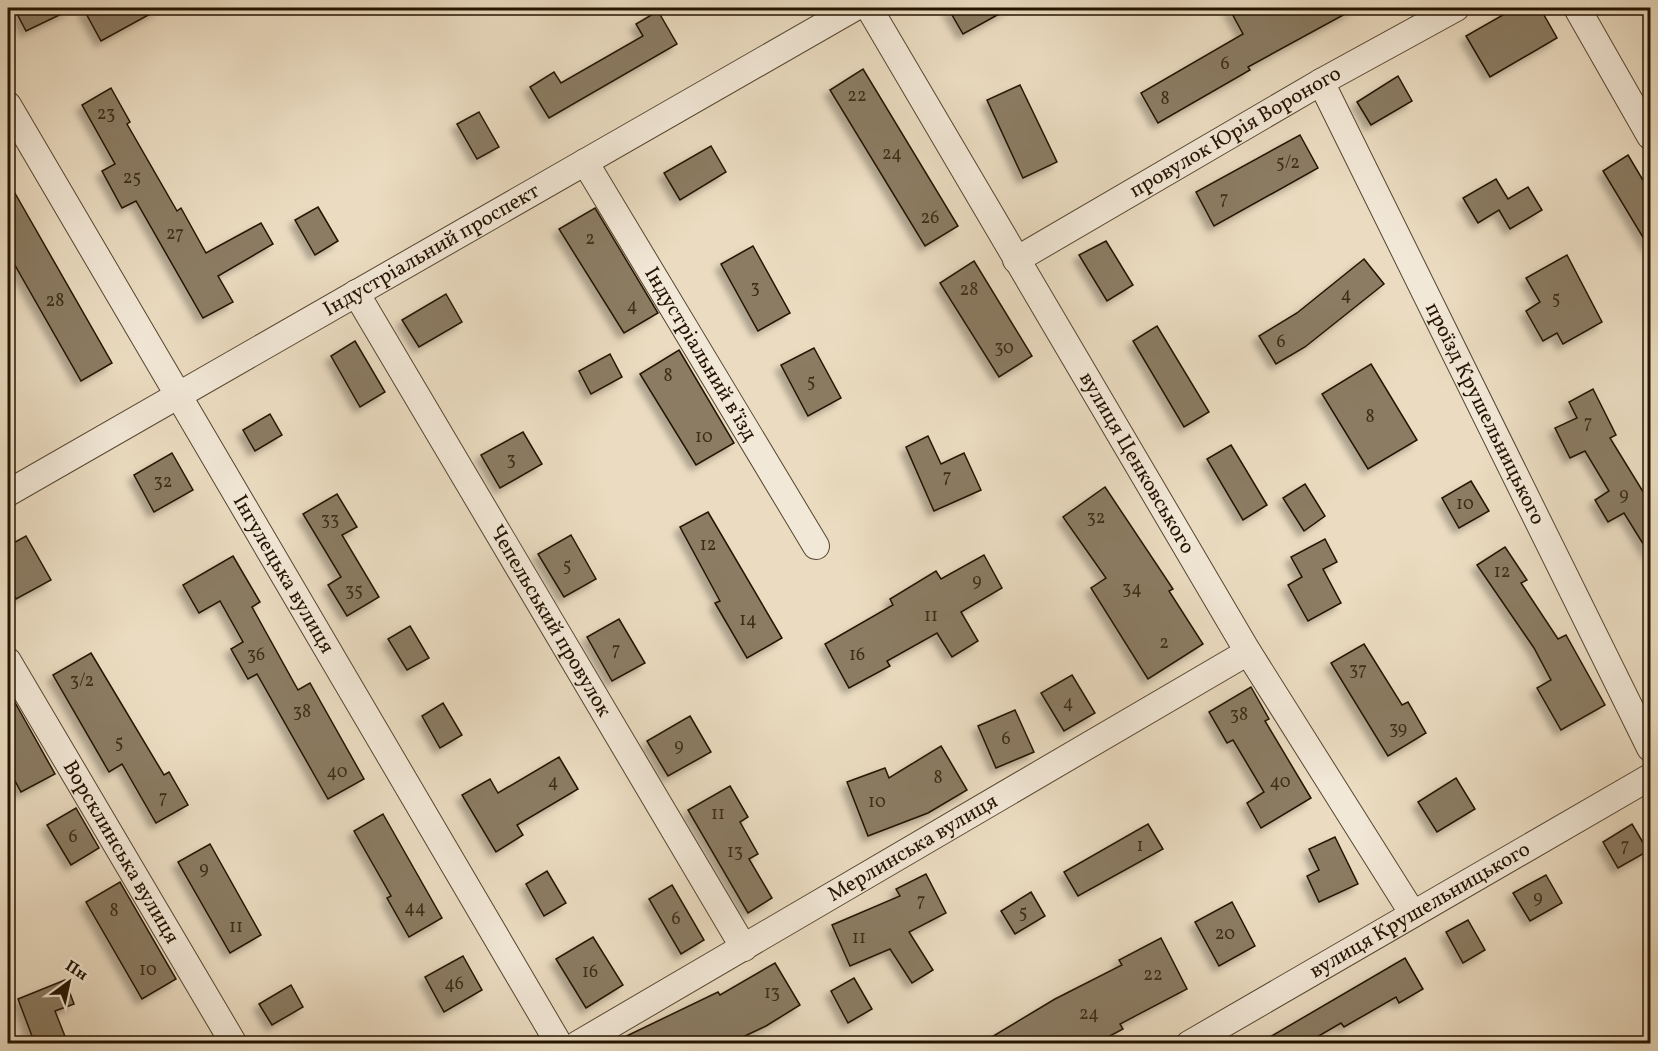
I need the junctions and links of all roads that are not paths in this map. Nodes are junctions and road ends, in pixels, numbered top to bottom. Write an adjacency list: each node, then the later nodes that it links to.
1 (854, 8): 8 (street, Індустріальний проспект)
2 (869, 8): 9 (street, вулиця Ценковського)
3 (1456, 8): 5 (street, провулок Юрія Вороного)
4 (1576, 8): 7 (street)
5 (1321, 82): 9 (street, провулок Юрія Вороного); 16 (street, проїзд Крушельницького)
6 (8, 105): 11 (street, Інгулецька вулиця)
7 (1650, 136)
8 (585, 162): 10 (street, Індустріальний проспект); 13 (street, Індустріальний в’їзд)
9 (1016, 260): 14 (street, вулиця Ценковського)
10 (356, 293): 11 (street, Індустріальний проспект); 19 (street, Чепельський провулок)
11 (176, 396): 12 (street, Індустріальний проспект); 22 (street, Інгулецька вулиця)
12 (8, 493)
13 (816, 546)
14 (1248, 652): 18 (street, вулиця Ценковського); 19 (street, Мерлинська вулиця)
15 (8, 661): 21 (street, Ворсклинська вулиця)
16 (1650, 748)
17 (1650, 777): 18 (street, вулиця Крушельницького)
18 (1413, 914): 20 (street, вулиця Крушельницького)
19 (744, 948): 23 (street, Мерлинська вулиця)
20 (1224, 1035): 24 (street, вулиця Крушельницького)
21 (234, 1044)
22 (560, 1044)
23 (578, 1044)
24 (1189, 1044)

